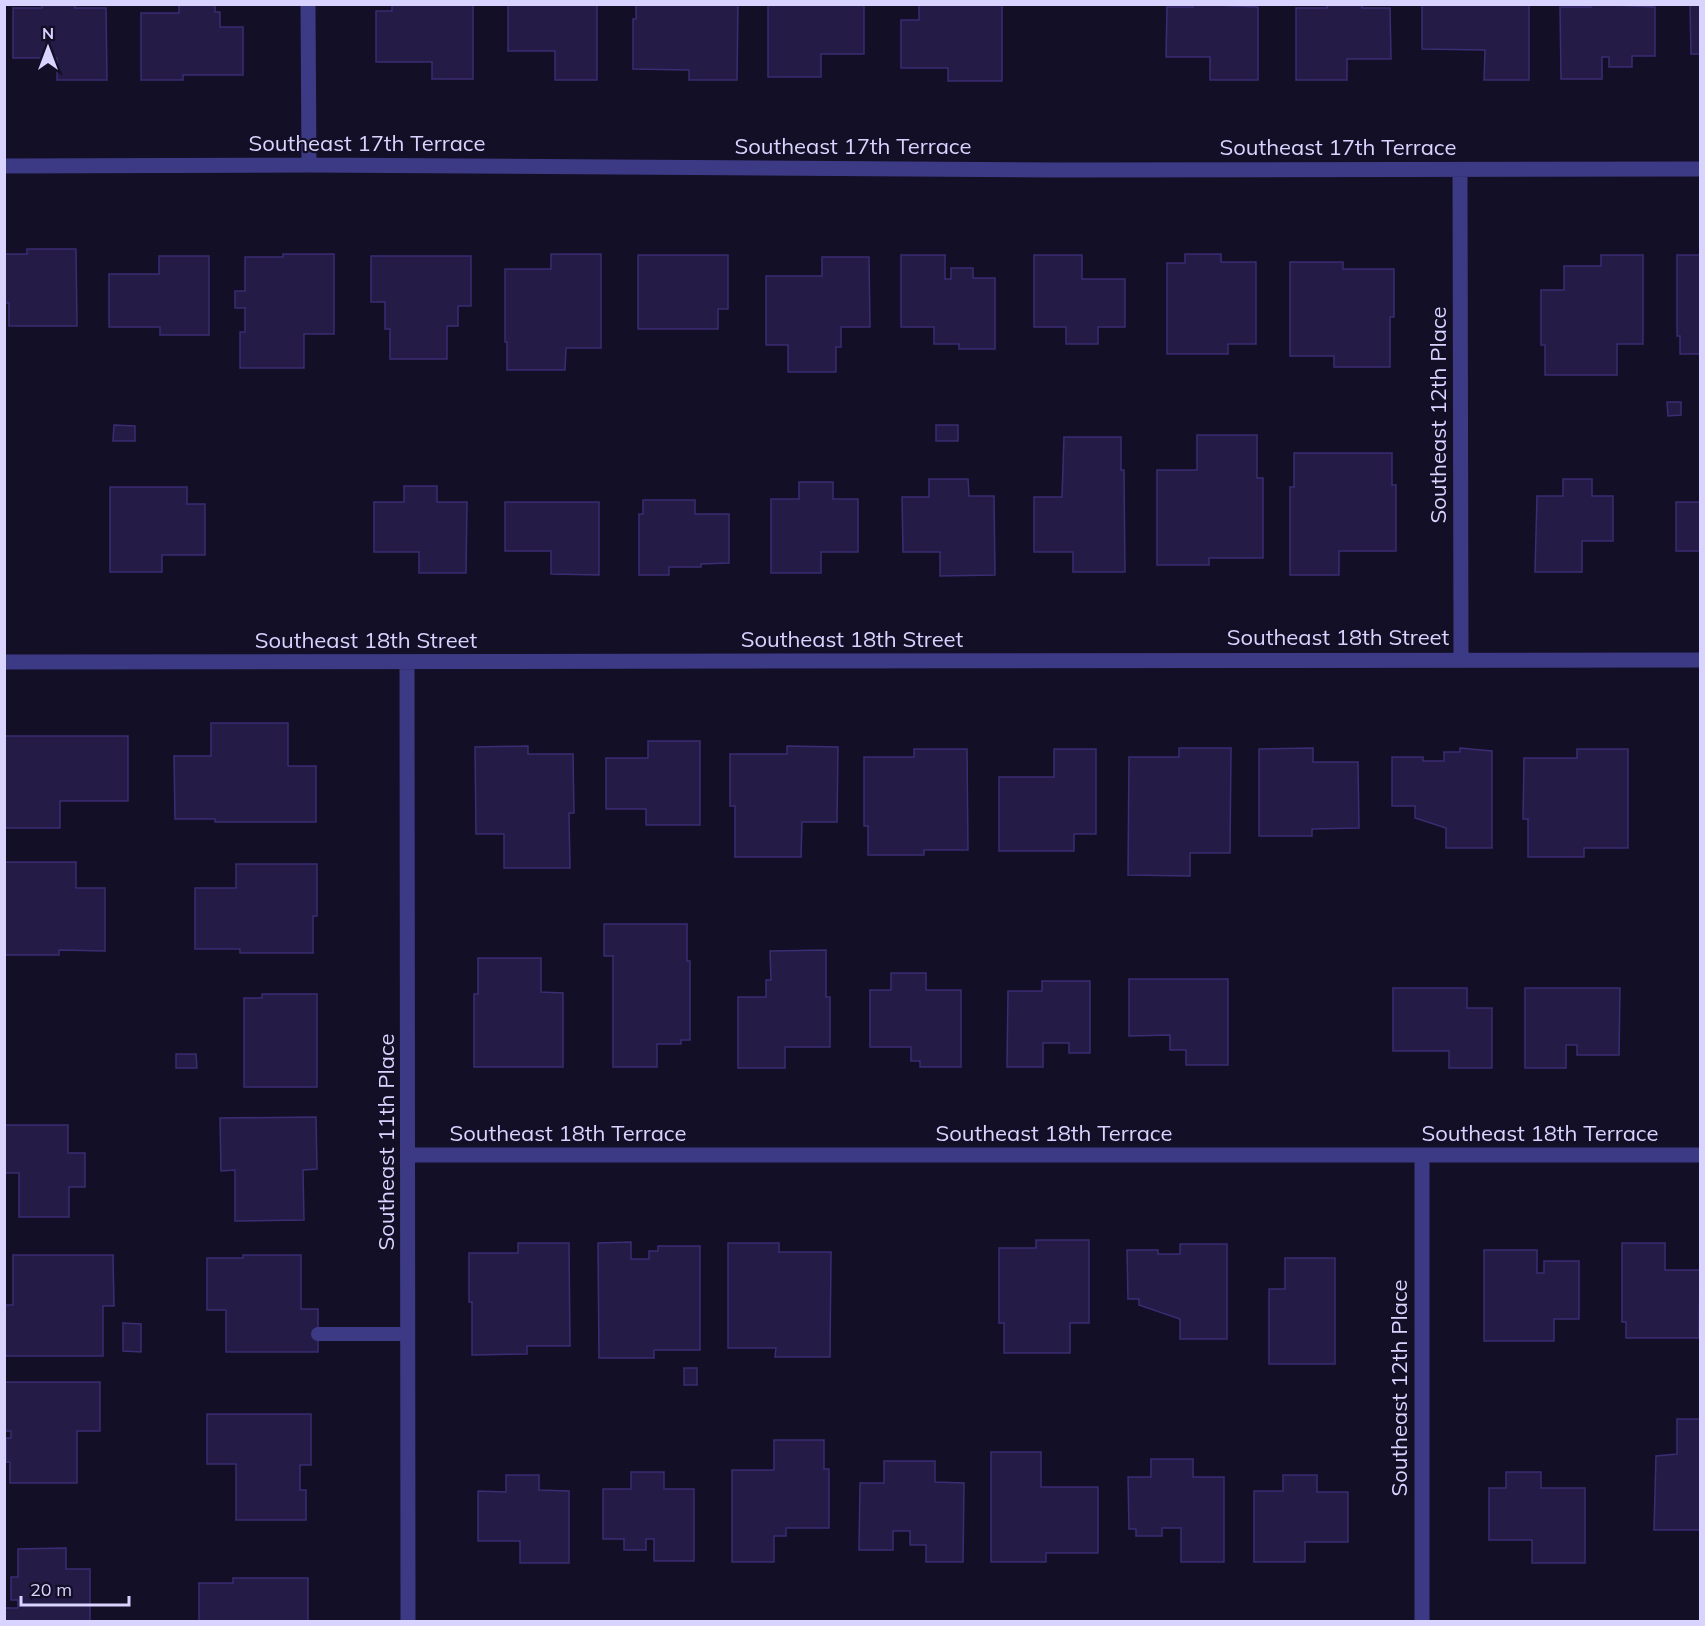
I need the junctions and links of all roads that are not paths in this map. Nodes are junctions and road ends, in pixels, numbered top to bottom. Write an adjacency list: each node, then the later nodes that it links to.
1 (308, 4): 2 (street)
2 (309, 165): 3 (street, Southeast 17th Terrace); 5 (street, Southeast 17th Terrace)
3 (4, 166)
4 (1701, 169): 5 (street, Southeast 17th Terrace)
5 (1460, 170): 6 (street, Southeast 12th Place)
6 (1461, 660): 7 (street, Southeast 18th Street); 9 (street, Southeast 18th Street)
7 (1701, 660)
8 (4, 662): 9 (street, Southeast 18th Street)
9 (407, 663): 10 (street, Southeast 11th Place)
10 (408, 1155): 11 (street, Southeast 18th Terrace); 14 (street, Southeast 11th Place)
11 (1422, 1155): 12 (street, Southeast 18th Terrace); 16 (street, Southeast 12th Place)
12 (1701, 1155)
13 (318, 1334): 14 (lane)
14 (408, 1334): 15 (street, Southeast 11th Place)
15 (408, 1622)
16 (1422, 1622)

